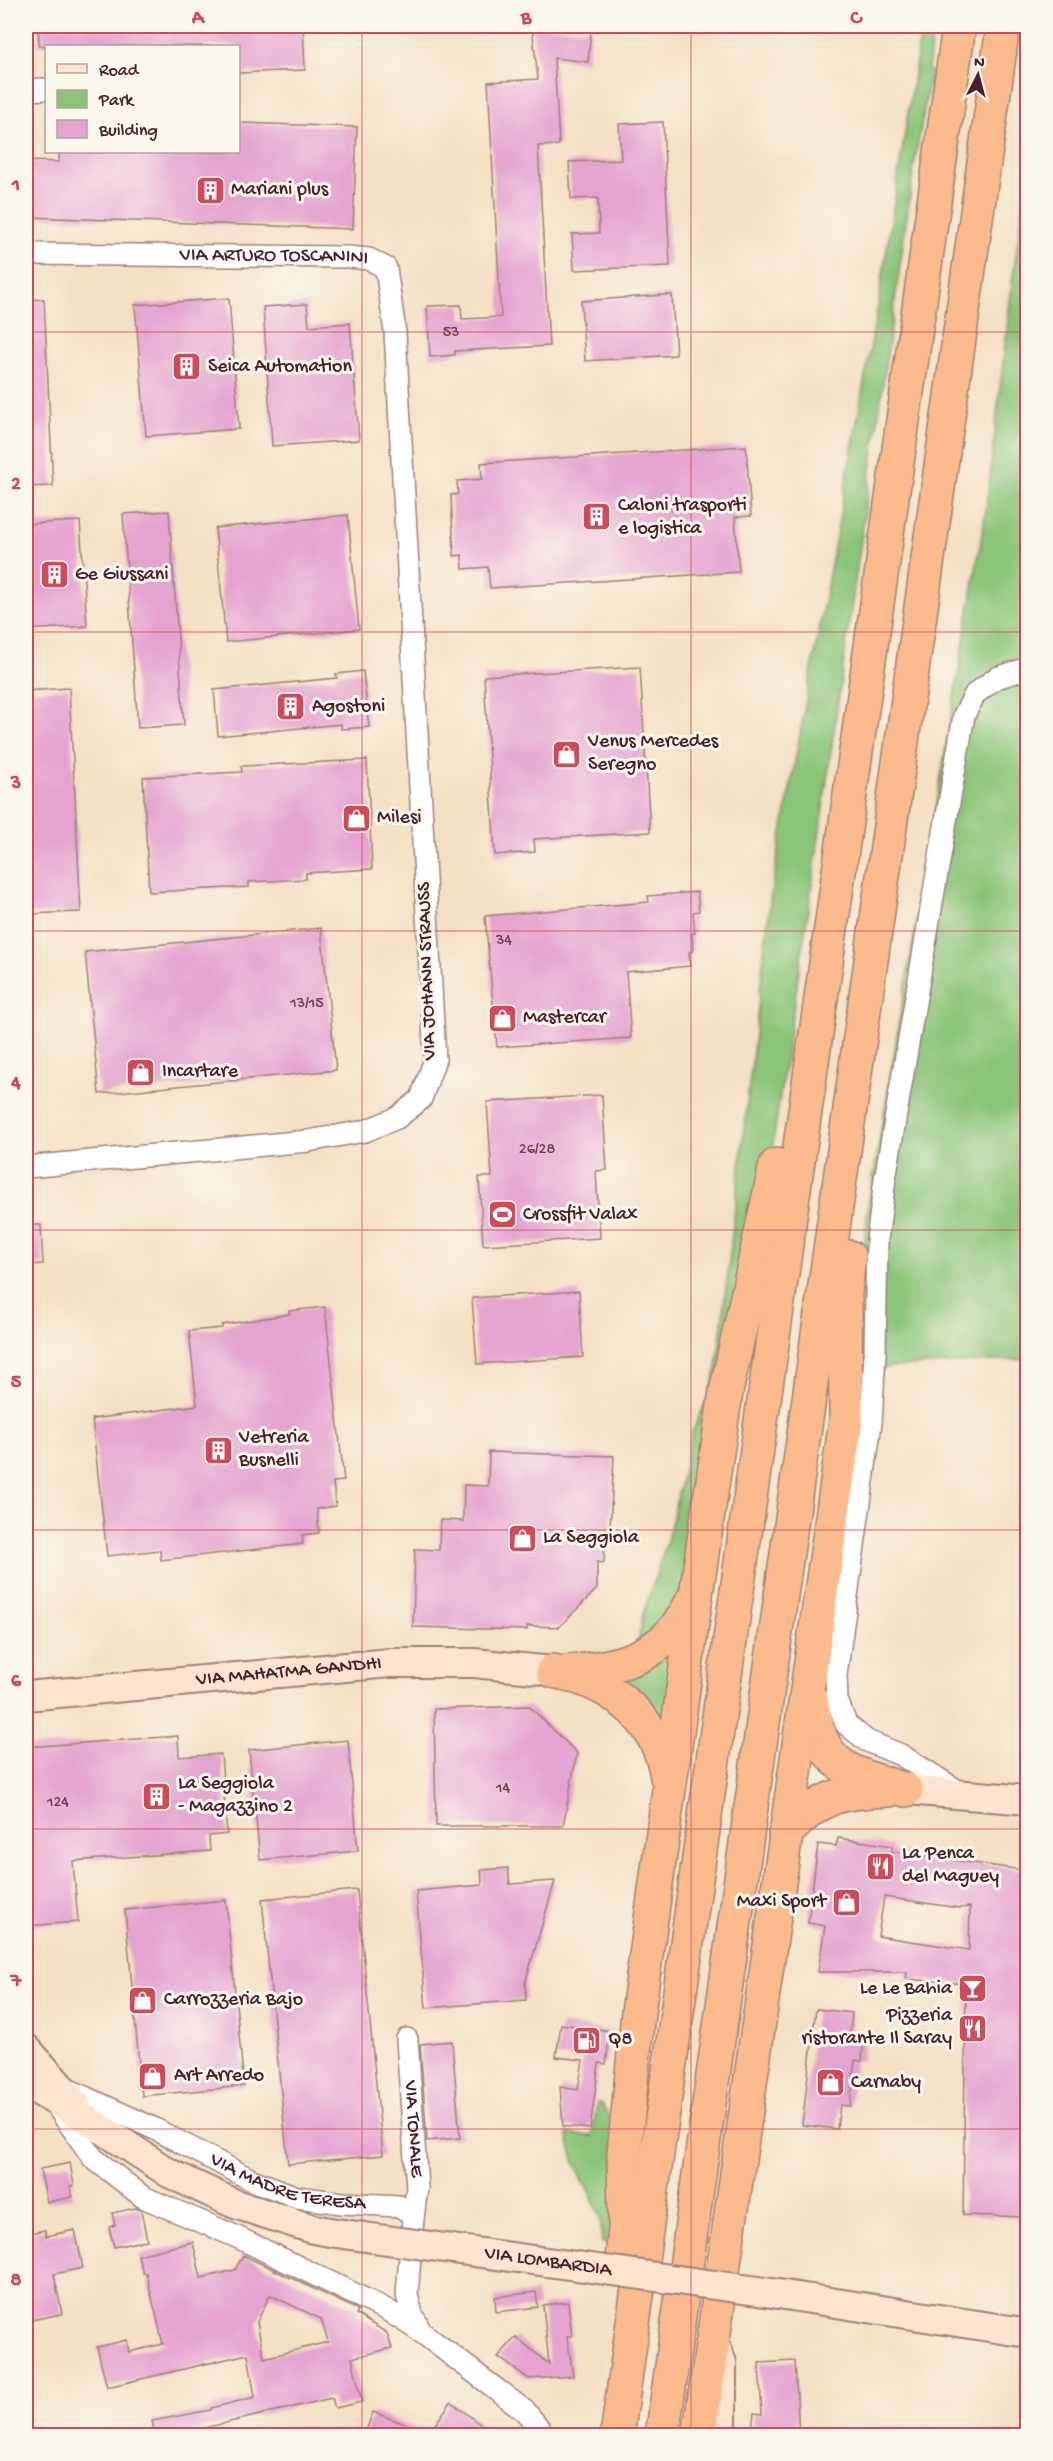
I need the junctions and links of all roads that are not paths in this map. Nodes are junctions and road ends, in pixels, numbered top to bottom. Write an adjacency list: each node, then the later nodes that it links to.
1 (959, 26): 8 (highway)
2 (1003, 26): 9 (highway, bridge)
3 (45, 89): 4 (street)
4 (26, 90)
5 (26, 254): 6 (street, VIA ARTURO TOSCANINI)
6 (403, 472): 10 (street, VIA JOHANN STRAUSS)
7 (1028, 668): 17 (street)
8 (813, 1054): 11 (highway); 31 (highway)
9 (856, 1059): 14 (highway); 32 (highway)
10 (26, 1167)
11 (698, 1581): 13 (highway); 18 (highway)
12 (554, 1671): 13 (highway); 15 (street, VIA MAHATMA GANDHI)
13 (594, 1676): 18 (highway)
14 (807, 1679): 16 (highway); 20 (highway)
15 (26, 1696)
16 (906, 1790): 17 (street); 20 (highway)
17 (964, 1795): 19 (street)
18 (668, 1800): 30 (highway)
19 (1028, 1800)
20 (784, 1834): 28 (highway)
21 (407, 2039): 25 (street, VIA TONALE)
22 (26, 2048): 24 (street, VIA LOMBARDIA)
23 (26, 2084): 24 (street)
24 (56, 2092): 25 (street, VIA MADRE TERESA); 26 (street); 27 (street, VIA LOMBARDIA, bridge)
25 (413, 2218): 26 (street)
26 (421, 2331): 29 (street)
27 (1028, 2333)
28 (714, 2337): 33 (highway); 34 (street)
29 (542, 2436)
30 (596, 2436)
31 (617, 2436)
32 (662, 2436)
33 (699, 2436)
34 (722, 2436)

